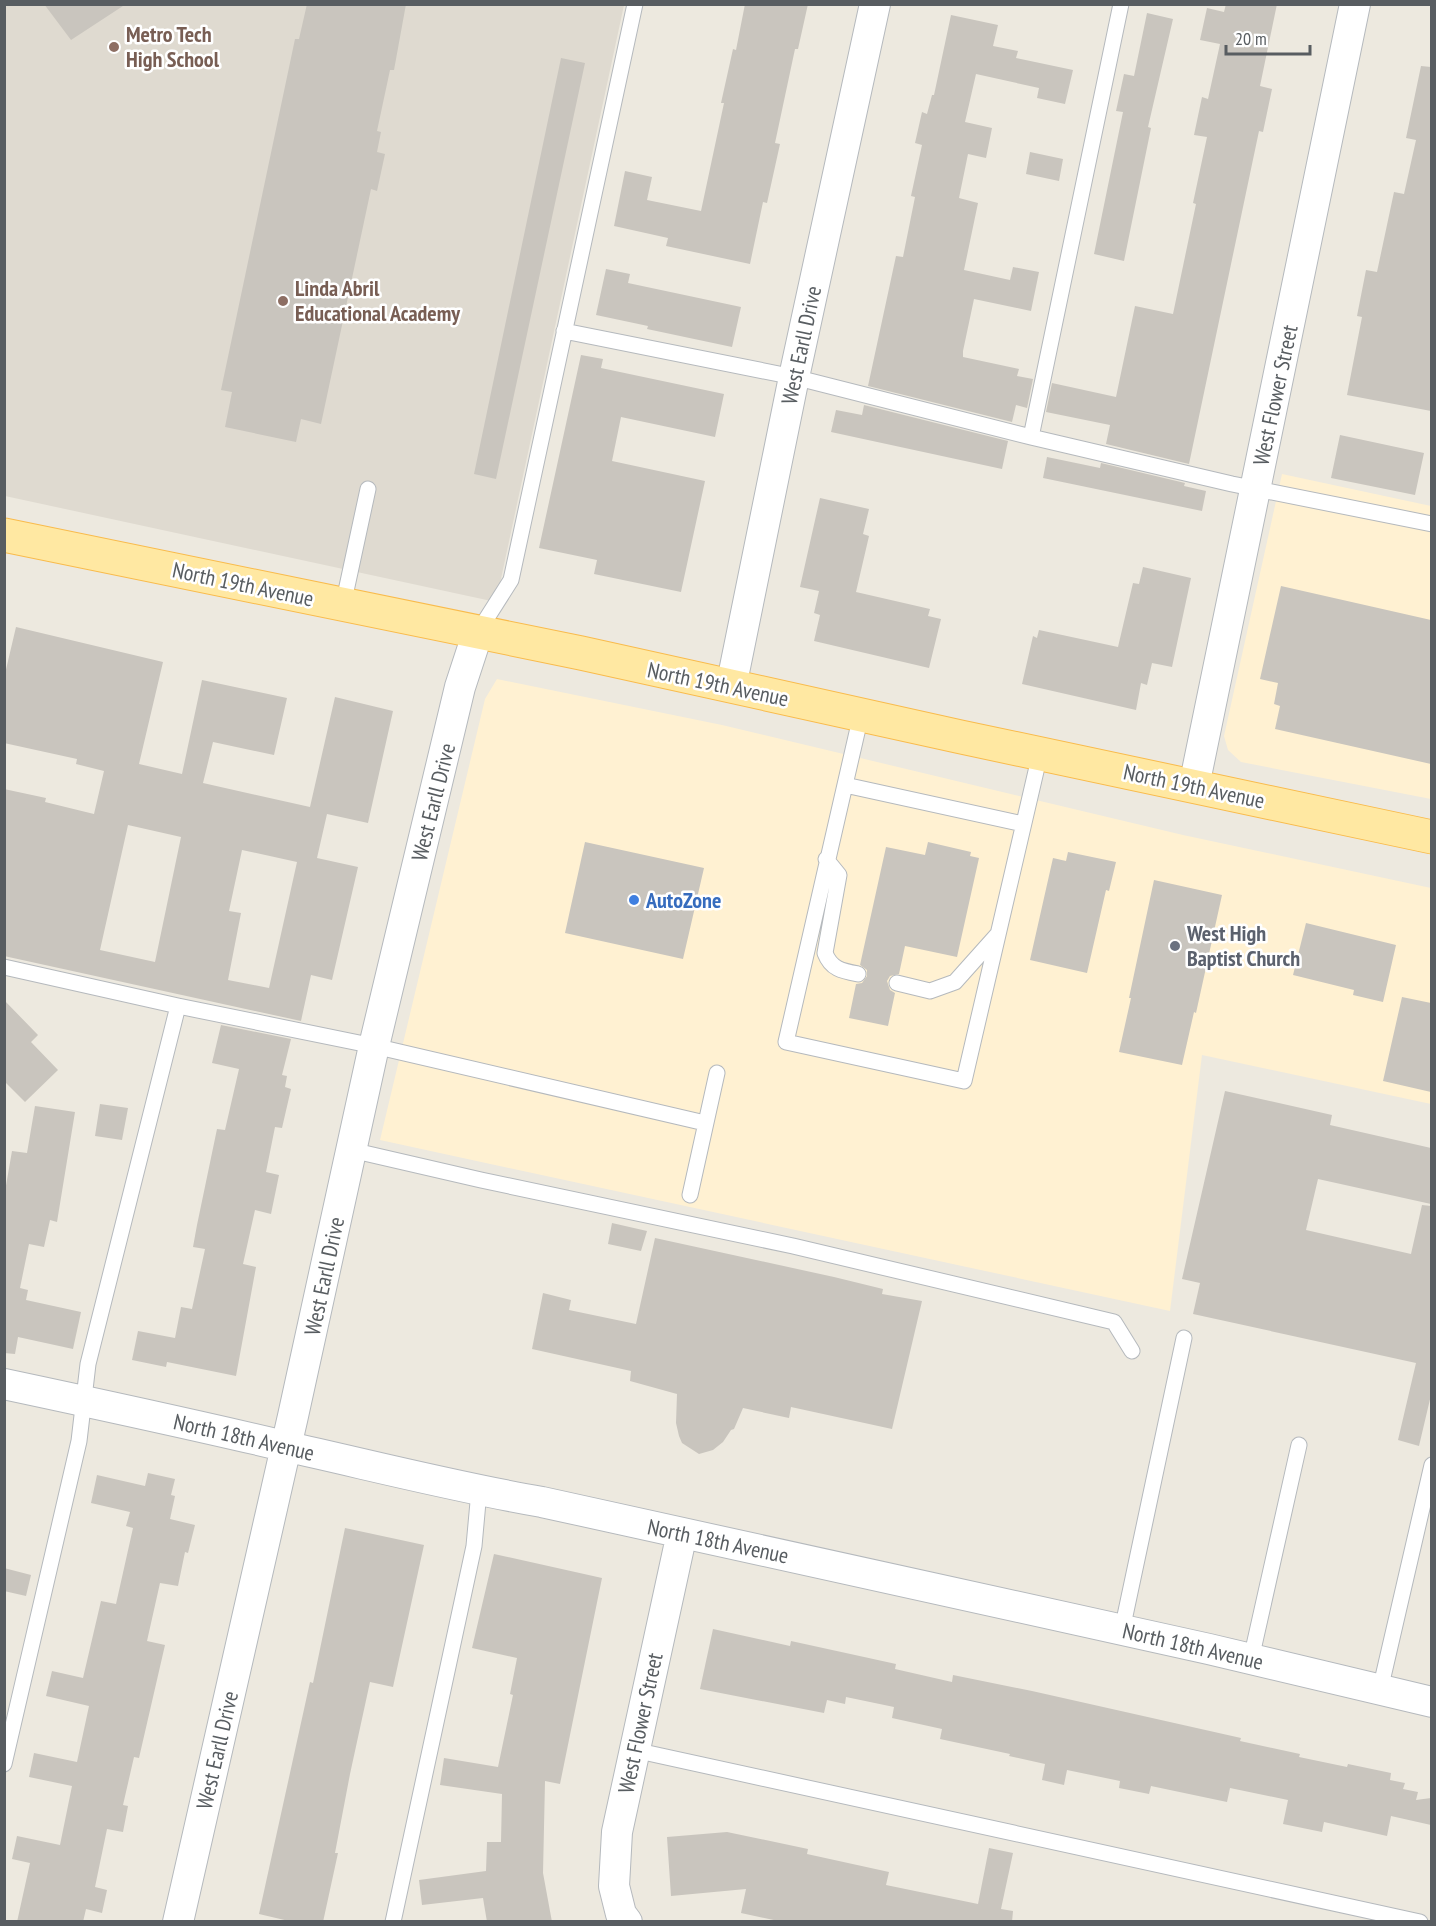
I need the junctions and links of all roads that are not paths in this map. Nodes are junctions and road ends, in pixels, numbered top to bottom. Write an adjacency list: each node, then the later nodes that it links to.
1 (634, 4): 5 (lane)
2 (875, 4): 6 (street, West Earll Drive)
3 (1121, 4): 7 (lane)
4 (1355, 4): 9 (street, West Flower Street)
5 (564, 332): 6 (lane); 13 (lane)
6 (794, 377): 7 (lane); 14 (street, West Earll Drive)
7 (1031, 437): 9 (lane)
8 (368, 489): 12 (lane)
9 (1256, 489): 10 (lane); 18 (street, West Flower Street)
10 (1431, 524)
11 (4, 535): 12 (main road, North 19th Avenue)
12 (343, 605): 13 (main road, North 19th Avenue)
13 (478, 632): 14 (main road, North 19th Avenue); 27 (street, West Earll Drive)
14 (731, 687): 15 (main road, North 19th Avenue)
15 (861, 715): 16 (main road, North 19th Avenue); 17 (lane)
16 (1040, 754): 18 (main road, North 19th Avenue); 19 (lane)
17 (845, 785): 19 (lane); 21 (lane)
18 (1194, 786): 20 (main road, North 19th Avenue)
19 (1023, 824): 22 (lane)
20 (1431, 837)
21 (826, 860): 22 (lane); 24 (lane)
22 (998, 935): 25 (lane)
23 (4, 967): 26 (lane)
24 (858, 974)
25 (897, 983)
26 (178, 1006): 27 (lane); 35 (lane)
27 (374, 1046): 29 (lane); 30 (street, West Earll Drive)
28 (717, 1073): 29 (lane)
29 (705, 1123): 31 (lane)
30 (351, 1150): 33 (lane); 37 (street, West Earll Drive)
31 (690, 1195)
32 (1184, 1338): 41 (lane)
33 (1132, 1351)
34 (4, 1384): 35 (street, North 18th Avenue)
35 (84, 1401): 37 (street, North 18th Avenue); 46 (lane)
36 (1299, 1444): 42 (lane)
37 (286, 1446): 39 (street, North 18th Avenue); 48 (street, West Earll Drive)
38 (1431, 1465): 43 (lane)
39 (479, 1491): 40 (street, North 18th Avenue); 49 (lane)
40 (682, 1533): 41 (street, North 18th Avenue); 45 (street, West Flower Street)
41 (1122, 1630): 42 (street, North 18th Avenue)
42 (1251, 1659): 43 (street, North 18th Avenue)
43 (1380, 1690): 44 (street, North 18th Avenue)
44 (1431, 1702)
45 (634, 1750): 47 (street, West Flower Street); 50 (lane)
46 (4, 1764)
47 (624, 1918)
48 (178, 1922)
49 (393, 1922)
50 (1420, 1922)

